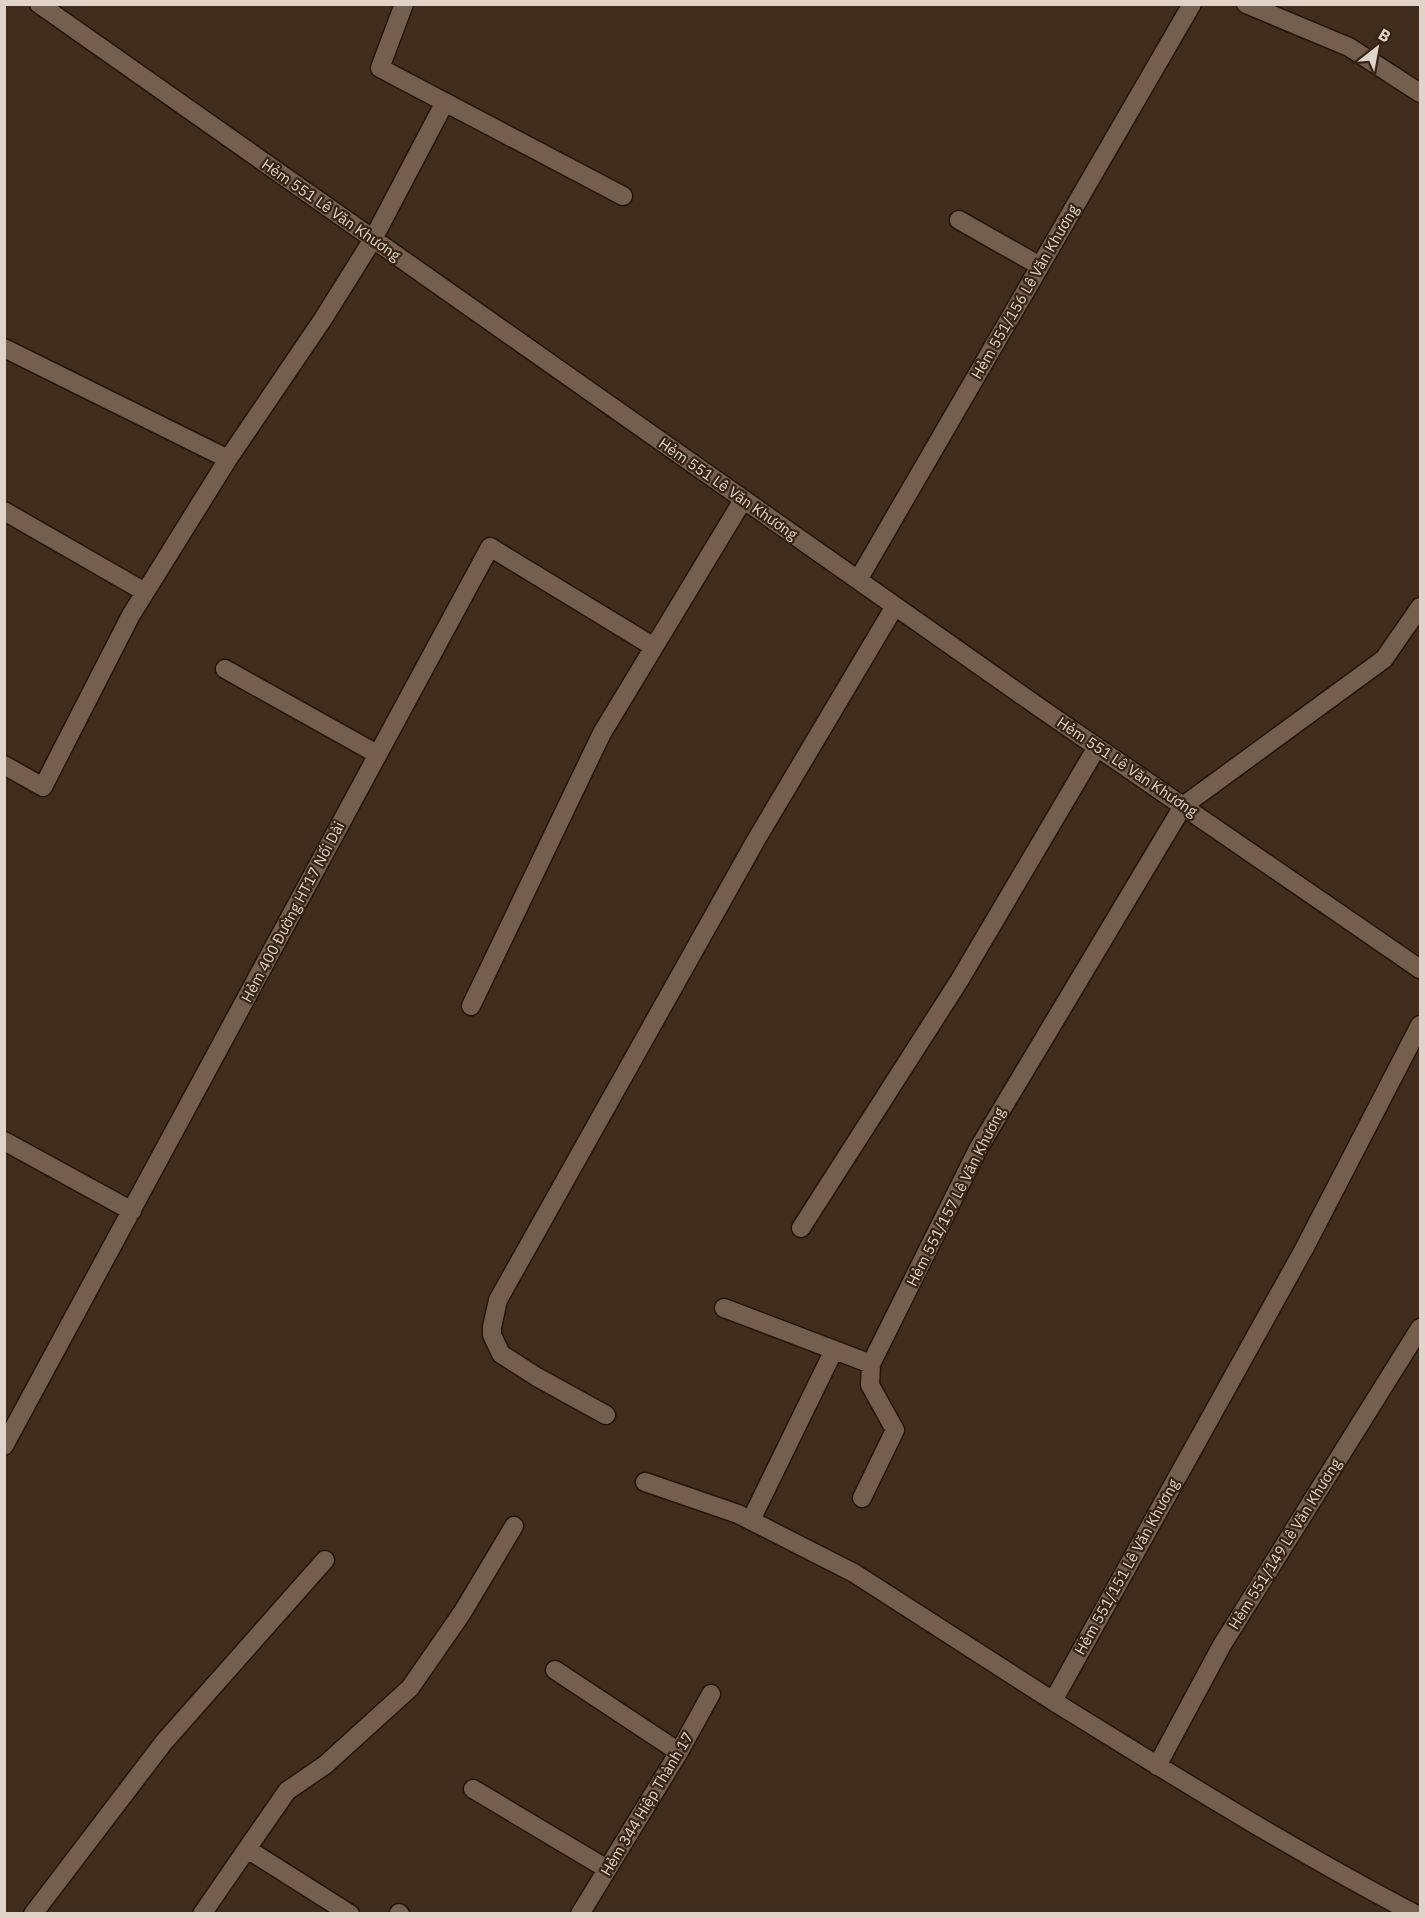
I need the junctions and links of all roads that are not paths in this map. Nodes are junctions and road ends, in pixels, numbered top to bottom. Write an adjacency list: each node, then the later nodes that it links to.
1 (39, 4): 5 (street, Hẻm 551 Lê Văn Khương)
2 (404, 4): 7 (street)
3 (1192, 4): 11 (street, Hẻm 551/156 Lê Văn Khương)
4 (1246, 4): 6 (street)
5 (59, 10): 10 (street, Hẻm 551 Lê Văn Khương)
6 (1420, 93)
7 (445, 102): 8 (street); 10 (street)
8 (623, 196)
9 (959, 220): 11 (street)
10 (373, 239): 13 (street); 14 (street, Hẻm 551 Lê Văn Khương)
11 (1040, 266): 16 (street, Hẻm 551/156 Lê Văn Khương)
12 (4, 348): 13 (street)
13 (228, 459): 17 (street)
14 (743, 500): 16 (street, Hẻm 551 Lê Văn Khương); 20 (street)
15 (4, 511): 17 (street)
16 (858, 580): 18 (street, Hẻm 551 Lê Văn Khương)
17 (145, 592): 24 (street)
18 (895, 606): 22 (street, Hẻm 551 Lê Văn Khương); 36 (street)
19 (1420, 607): 25 (street)
20 (654, 647): 23 (street, Hẻm 400 Đường HT17 Nối Dài); 27 (street)
21 (225, 669): 23 (street)
22 (1097, 747): 25 (street, Hẻm 551 Lê Văn Khương); 31 (street)
23 (377, 754): 30 (street, Hẻm 400 Đường HT17 Nối Dài)
24 (4, 765)
25 (1183, 806): 26 (street, Hẻm 551 Lê Văn Khương); 35 (street, Hẻm 551/157 Lê Văn Khương)
26 (1420, 969)
27 (471, 1006)
28 (1420, 1024): 45 (street, Hẻm 551/151 Lê Văn Khương)
29 (4, 1141): 30 (street)
30 (132, 1211): 37 (street, Hẻm 400 Đường HT17 Nối Dài)
31 (801, 1228)
32 (724, 1308): 34 (street)
33 (1420, 1328): 47 (street, Hẻm 551/149 Lê Văn Khương)
34 (834, 1350): 35 (street); 40 (street)
35 (872, 1364): 39 (street)
36 (606, 1415)
37 (4, 1446)
38 (645, 1482): 40 (street)
39 (862, 1498)
40 (751, 1520): 45 (street)
41 (514, 1526): 49 (street)
42 (325, 1560): 51 (street)
43 (555, 1670): 46 (street)
44 (711, 1694): 46 (street, Hẻm 344 Hiệp Thành 17)
45 (1053, 1701): 47 (street)
46 (679, 1752): 50 (street, Hẻm 344 Hiệp Thành 17)
47 (1157, 1766): 55 (street)
48 (473, 1789): 50 (street)
49 (247, 1849): 52 (street); 53 (street)
50 (607, 1869): 54 (street, Hẻm 344 Hiệp Thành 17)
51 (33, 1914)
52 (202, 1914)
53 (350, 1914)
54 (580, 1914)
55 (1415, 1914)

